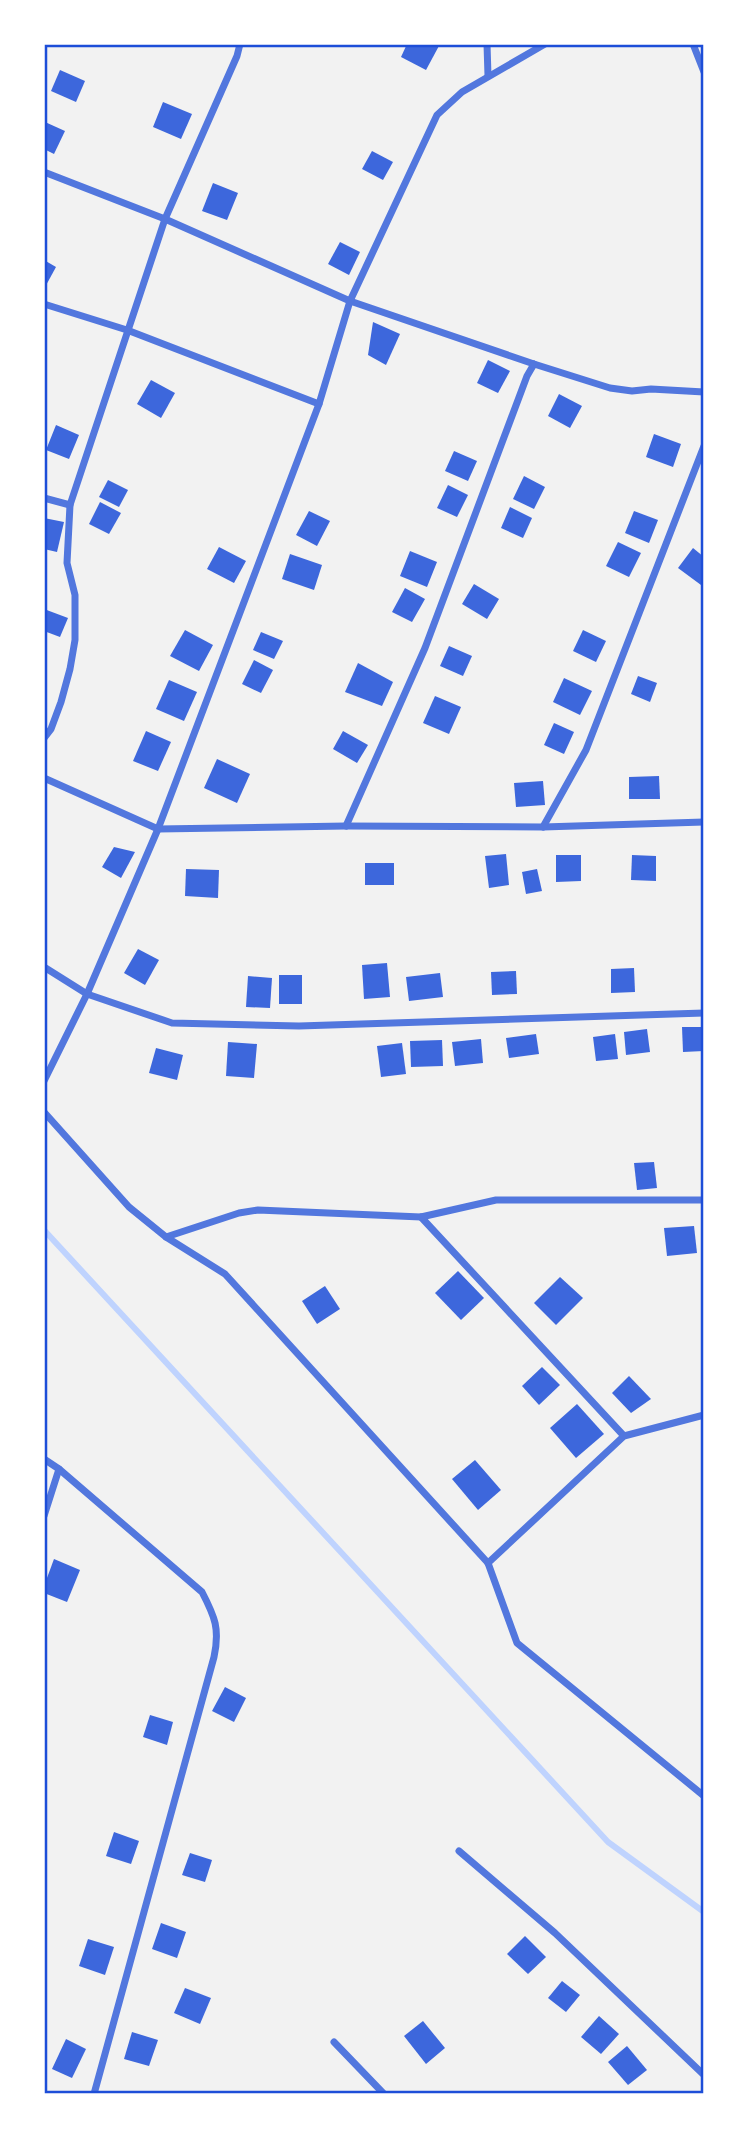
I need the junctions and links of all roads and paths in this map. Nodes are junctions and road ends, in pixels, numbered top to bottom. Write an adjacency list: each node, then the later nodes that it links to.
1 (240, 44): 8 (street)
2 (487, 44): 6 (street)
3 (545, 44): 6 (street)
4 (693, 44): 5 (street)
5 (704, 72)
6 (488, 76): 9 (street)
7 (44, 172): 8 (street)
8 (165, 219): 9 (street); 11 (street)
9 (349, 301): 12 (street); 14 (street)
10 (44, 304): 11 (street)
11 (127, 330): 14 (street); 17 (street)
12 (534, 364): 13 (street); 21 (street)
13 (704, 392)
14 (319, 404): 23 (street)
15 (704, 446): 22 (street)
16 (44, 498): 17 (street)
17 (70, 505): 18 (street)
18 (44, 738)
19 (44, 778): 23 (street)
20 (704, 822): 22 (street)
21 (346, 826): 22 (street); 23 (street)
22 (543, 827)
23 (158, 829): 25 (street)
24 (44, 967): 25 (street)
25 (87, 994): 26 (street); 27 (street)
26 (704, 1013)
27 (44, 1080)
28 (44, 1112): 31 (street)
29 (704, 1200): 30 (street)
30 (421, 1217): 31 (street); 33 (street)
31 (166, 1237): 37 (street)
32 (704, 1415): 33 (street)
33 (624, 1436): 37 (street)
34 (44, 1459): 35 (street)
35 (59, 1469): 36 (street); 42 (street)
36 (44, 1516)
37 (488, 1563): 38 (street)
38 (704, 1796)
39 (459, 1851): 41 (street)
40 (334, 2042): 43 (street)
41 (704, 2075)
42 (94, 2094)
43 (384, 2094)

